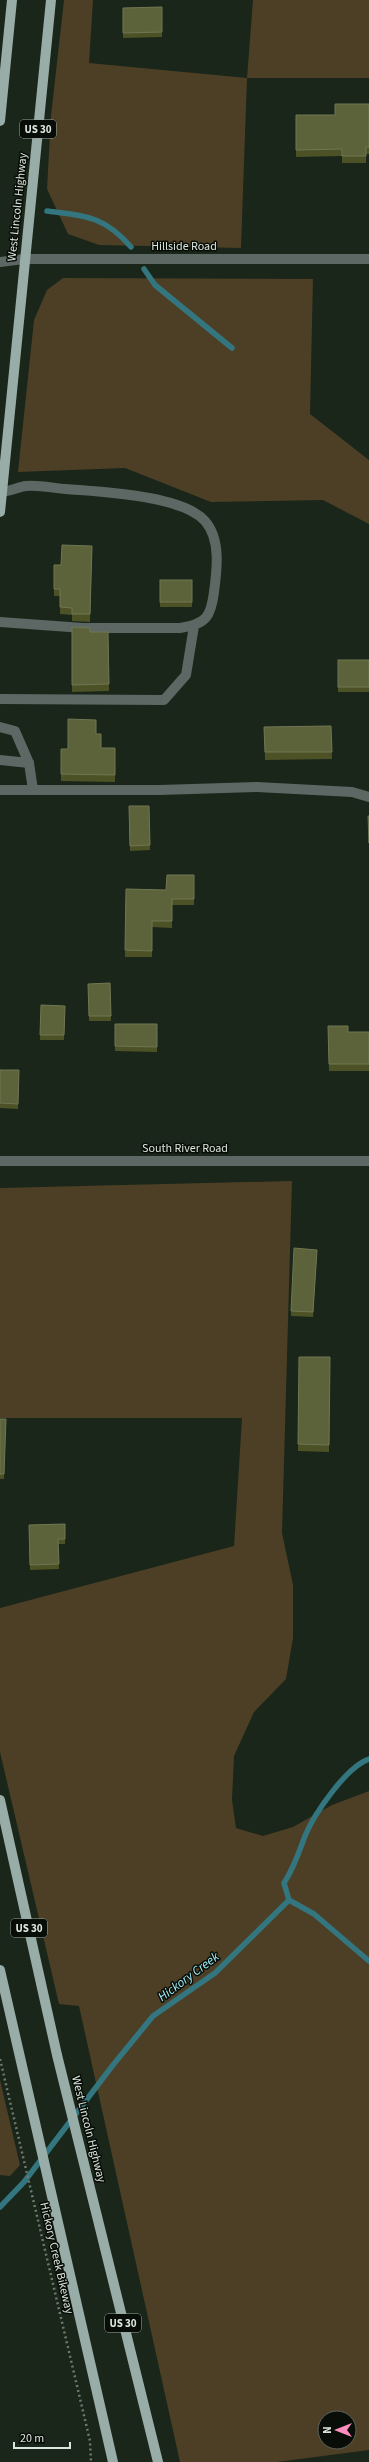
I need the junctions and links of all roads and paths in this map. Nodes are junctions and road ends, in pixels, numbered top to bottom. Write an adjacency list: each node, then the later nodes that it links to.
1 (12, 0): 3 (main road)
2 (52, 0): 4 (main road, West Lincoln Highway / US 30)
3 (0, 121)
4 (24, 259): 5 (street, Hillside Road); 6 (street, Hillside Road); 7 (main road, West Lincoln Highway / US 30)
5 (369, 259)
6 (0, 262)
7 (1, 492): 8 (main road, West Lincoln Highway / US 30); 10 (street)
8 (0, 512)
9 (0, 622): 10 (street)
10 (194, 626): 11 (street)
11 (0, 699)
12 (0, 727): 14 (street)
13 (0, 760): 14 (street)
14 (28, 763): 16 (street)
15 (0, 790): 16 (street)
16 (34, 790): 17 (street)
17 (369, 797)
18 (0, 1160): 19 (street, South River Road)
19 (369, 1161)
20 (0, 1800): 25 (main road, West Lincoln Highway / US 30)
21 (0, 1970): 24 (main road)
22 (0, 2060): 23 (path, Hickory Creek Bikeway)
23 (91, 2462)
24 (114, 2462)
25 (158, 2462)

